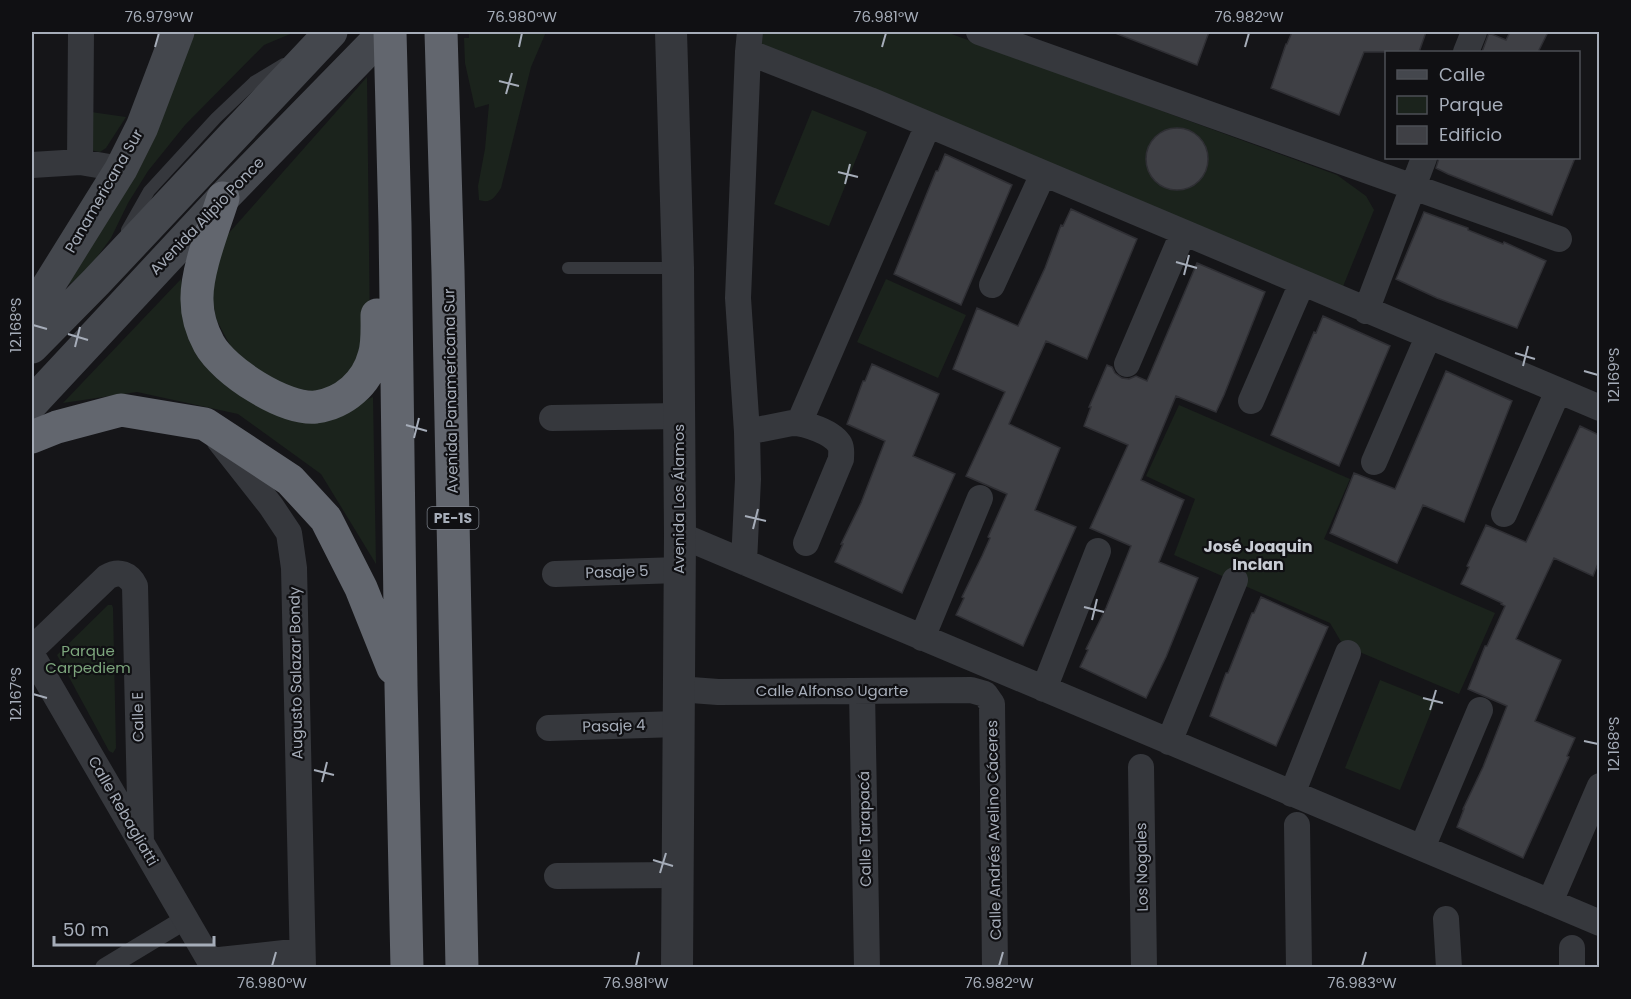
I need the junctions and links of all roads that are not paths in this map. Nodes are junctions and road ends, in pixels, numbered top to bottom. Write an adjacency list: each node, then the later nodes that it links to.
1 (81, 32): 14 (street)
2 (178, 32): 16 (main road, Panamericana Sur)
3 (385, 32): 19 (main road, Avenida Alipio Ponce)
4 (390, 32): 20 (highway)
5 (441, 32): 81 (highway, Avenida Panamericana Sur / PE-1S)
6 (671, 32): 24 (street, Avenida Los Álamos)
7 (979, 32): 18 (street)
8 (1474, 32): 11 (street)
9 (329, 34): 30 (main road)
10 (749, 42): 12 (street); 40 (street)
11 (1466, 51)
12 (928, 124): 17 (street); 38 (street)
13 (1424, 159): 18 (street)
14 (80, 162): 15 (street); 16 (street)
15 (32, 165)
16 (121, 169): 28 (main road, Panamericana Sur)
17 (1043, 174): 21 (street); 26 (street)
18 (1412, 186): 22 (street); 27 (street)
19 (223, 198): 20 (highway); 34 (main road, Avenida Alipio Ponce)
20 (395, 225): 56 (highway)
21 (1183, 233): 25 (street); 31 (street)
22 (1559, 239)
23 (568, 268): 24 (lane)
24 (678, 268): 36 (street, Avenida Los Álamos)
25 (1302, 284): 27 (street); 33 (street)
26 (992, 285)
27 (1366, 311): 29 (street)
28 (32, 312)
29 (1428, 337): 32 (street); 42 (street)
30 (32, 347)
31 (1127, 364)
32 (1558, 391): 35 (street); 44 (street)
33 (1251, 400)
34 (32, 403)
35 (1599, 408)
36 (679, 416): 37 (street); 45 (street, Avenida Los Álamos)
37 (552, 418)
38 (799, 423): 40 (street); 46 (street)
39 (205, 424): 41 (highway); 56 (highway); 77 (street, Augusto Salazar Bondy)
40 (747, 432): 48 (street)
41 (32, 437)
42 (1374, 462)
43 (980, 498): 52 (street)
44 (1504, 514)
45 (680, 536): 48 (street); 49 (street, Avenida Los Álamos)
46 (806, 543)
47 (1098, 551): 58 (street)
48 (744, 562): 52 (street)
49 (679, 570): 50 (street, Pasaje 5); 57 (street, Avenida Los Álamos)
50 (555, 574)
51 (1235, 580): 64 (street)
52 (922, 638): 58 (street)
53 (32, 649): 69 (street, Calle E)
54 (1348, 653): 67 (street)
55 (32, 655): 69 (street, Calle Rebagliatti)
56 (401, 687): 80 (highway)
57 (678, 689): 59 (street, Calle Alfonso Ugarte); 62 (street, Avenida Los Álamos)
58 (1044, 689): 64 (street)
59 (862, 691): 60 (street, Calle Alfonso Ugarte); 83 (street, Calle Tarapacá)
60 (985, 694): 84 (street, Calle Andrés Avelino Cáceres)
61 (1480, 710): 70 (street)
62 (678, 724): 63 (street, Pasaje 4); 71 (street, Avenida Los Álamos)
63 (549, 728)
64 (1169, 742): 67 (street)
65 (1141, 767): 85 (street, Los Nogales)
66 (1599, 786): 73 (street)
67 (1292, 794): 70 (street)
68 (1297, 825): 86 (street)
69 (141, 842): 74 (street, Calle Rebagliatti)
70 (1422, 848): 73 (street)
71 (677, 875): 72 (street); 82 (street, Avenida Los Álamos)
72 (557, 876)
73 (1550, 902): 76 (street)
74 (186, 919): 78 (street, Calle Rebagliatti); 79 (street)
75 (1446, 919): 87 (street)
76 (1599, 923)
77 (303, 959): 78 (street, Augusto Salazar Bondy)
78 (212, 964)
79 (105, 968)
80 (407, 968)
81 (462, 968)
82 (677, 968)
83 (867, 968)
84 (995, 968)
85 (1144, 968)
86 (1299, 968)
87 (1449, 968)

